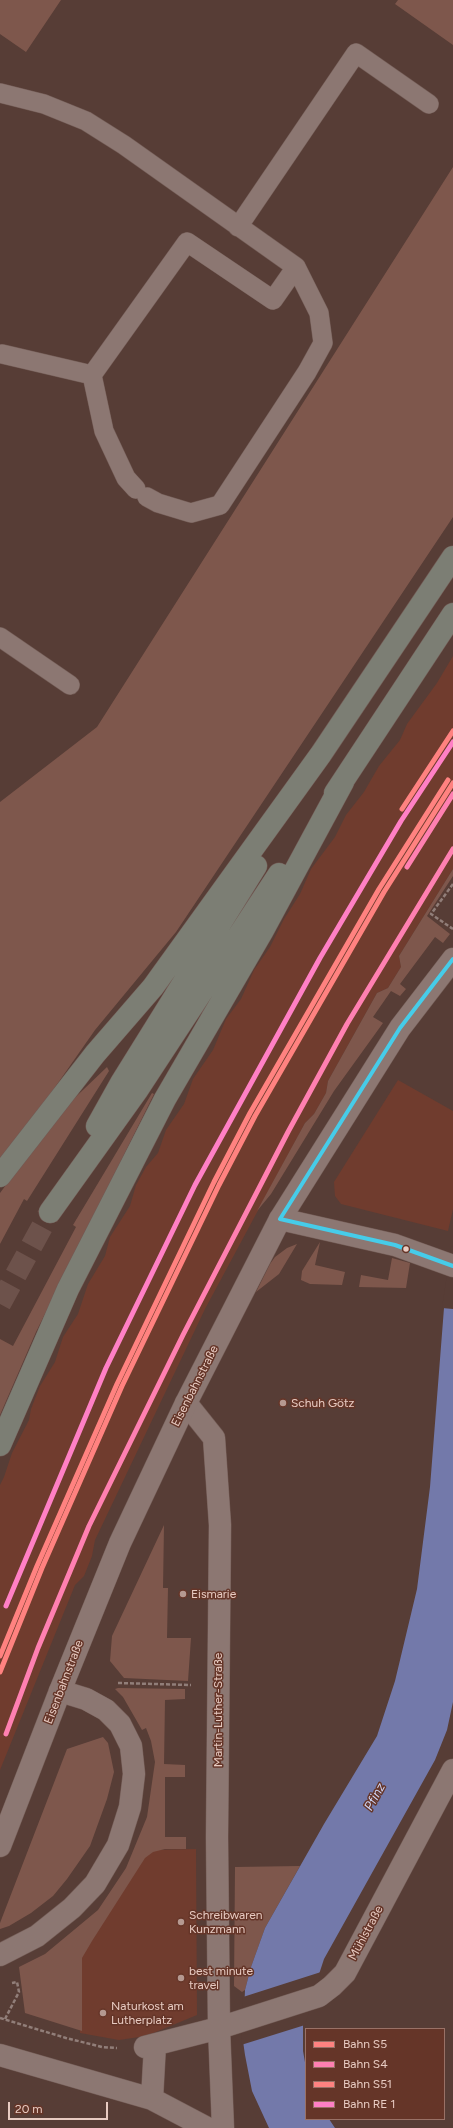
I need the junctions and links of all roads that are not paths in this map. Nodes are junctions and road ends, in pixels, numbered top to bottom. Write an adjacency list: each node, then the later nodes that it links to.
1 (0, 93): 3 (lane)
2 (429, 104): 3 (lane)
3 (238, 227): 4 (lane)
4 (296, 267): 6 (lane); 6 (lane)
5 (2, 354): 6 (lane)
6 (92, 375)
7 (453, 557): 11 (highway)
8 (453, 614): 12 (highway)
9 (0, 637): 10 (lane)
10 (70, 685)
11 (321, 754): 12 (highway); 14 (highway)
12 (343, 782): 18 (highway)
13 (453, 959): 15 (street, Eisenbahnstraße)
14 (0, 1176)
15 (280, 1219): 16 (street); 17 (street, Eisenbahnstraße)
16 (448, 1264)
17 (186, 1403): 19 (street, Eisenbahnstraße); 23 (street, Martin-Luther-Straße)
18 (0, 1445)
19 (60, 1691): 21 (street, Eisenbahnstraße); 22 (street)
20 (453, 1770): 23 (street, Mühlstraße)
21 (0, 1846)
22 (0, 1955)
23 (219, 2028): 25 (street, Mühlstraße); 27 (street, Martin-Luther-Straße)
24 (0, 2055): 25 (street)
25 (152, 2098): 26 (street)
26 (207, 2128)
27 (223, 2128)

